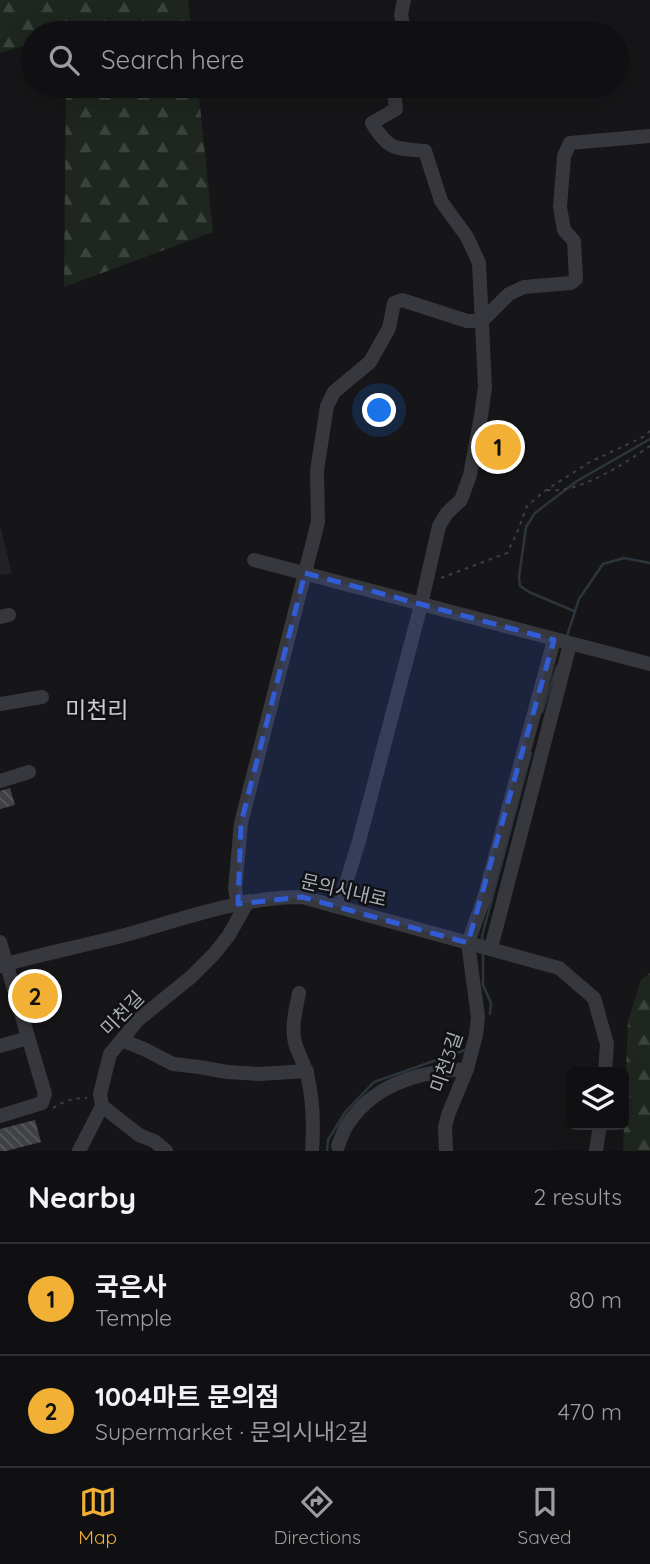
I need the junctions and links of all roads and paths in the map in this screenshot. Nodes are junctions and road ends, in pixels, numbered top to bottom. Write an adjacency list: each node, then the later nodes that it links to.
1 (404, 0): 2 (street)
2 (402, 21)
3 (395, 98): 5 (street)
4 (650, 136): 5 (street)
5 (482, 321): 10 (street); 11 (street)
6 (650, 431): 8 (path)
7 (650, 446): 8 (path)
8 (546, 490): 11 (path)
9 (254, 560): 10 (street)
10 (305, 573): 12 (street); 19 (street)
11 (426, 583): 12 (street)
12 (421, 605): 13 (street); 20 (street)
13 (562, 642): 14 (street); 22 (street); 22 (street)
14 (650, 664)
15 (42, 697): 16 (street)
16 (0, 704)
17 (29, 772): 18 (street)
18 (0, 781)
19 (243, 902): 20 (street, 문의시내로); 23 (street, 문의시내로); 26 (street, 미천길)
20 (339, 906): 22 (street, 문의시내로)
21 (0, 942): 23 (street)
22 (481, 945): 28 (street, 문의시내로); 29 (street, 미천3길)
23 (3, 965): 25 (street)
24 (299, 993): 30 (street)
25 (28, 1038): 27 (street); 33 (street)
26 (122, 1040): 30 (street); 31 (street, 미천길)
27 (0, 1046)
28 (605, 1067)
29 (467, 1069): 35 (street); 38 (street, 미천3길)
30 (307, 1071): 35 (street)
31 (96, 1102): 32 (path); 36 (street); 37 (street)
32 (52, 1108)
33 (0, 1116)
34 (599, 1130): 39 (street)
35 (326, 1146)
36 (79, 1151)
37 (166, 1151)
38 (446, 1151)
39 (596, 1151)

